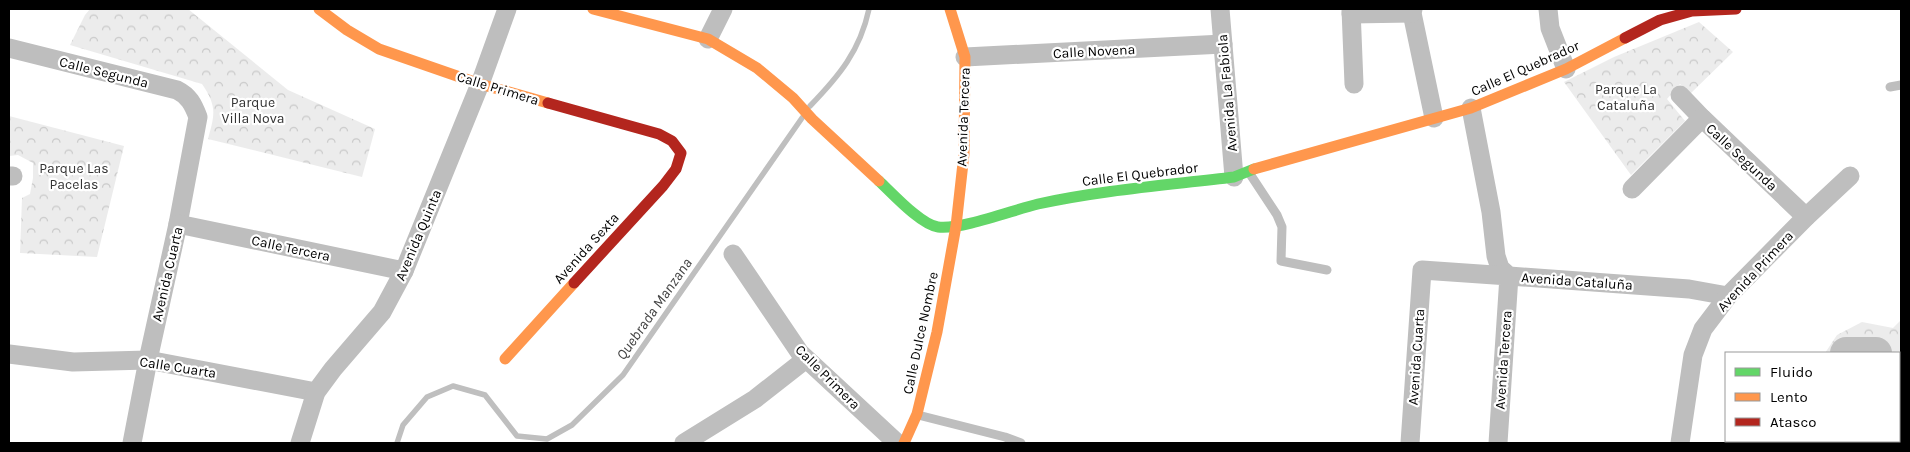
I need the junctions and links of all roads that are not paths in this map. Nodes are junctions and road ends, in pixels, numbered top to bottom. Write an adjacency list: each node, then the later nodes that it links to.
1 (319, 9): 16 (street, Calle Primera)
2 (507, 9): 16 (street, Avenida Quinta)
3 (593, 9): 11 (street, Calle El Quebrador)
4 (723, 9): 11 (street)
5 (950, 9): 14 (street, Avenida Tercera)
6 (1220, 9): 12 (street, Avenida La Fabiola)
7 (1548, 9): 15 (street)
8 (1736, 9): 15 (street, Calle El Quebrador)
9 (1413, 11): 10 (street); 23 (street)
10 (1351, 12): 17 (street)
11 (708, 39): 31 (street, Calle El Quebrador)
12 (1223, 44): 14 (street, Calle Novena); 26 (street, Avenida La Fabiola)
13 (9, 48): 21 (street, Calle Segunda)
14 (965, 57): 31 (street, Avenida Tercera)
15 (1566, 69): 22 (street, Calle El Quebrador)
16 (480, 84): 25 (street, Calle Primera); 34 (street, Avenida Quinta)
17 (1354, 84)
18 (1901, 85): 19 (lane)
19 (1890, 87)
20 (1680, 95): 24 (street, Calle Segunda)
21 (194, 105): 30 (street, Avenida Cuarta)
22 (1471, 108): 23 (street, Calle El Quebrador); 35 (street, Avenida Cataluña)
23 (1434, 118): 26 (street, Calle El Quebrador)
24 (1702, 118): 28 (street); 29 (street, Calle Segunda)
25 (681, 153): 38 (street, Avenida Sexta)
26 (1241, 174): 31 (street, Calle El Quebrador); 33 (lane)
27 (1850, 176): 29 (street, Avenida Primera)
28 (1632, 189)
29 (1806, 217): 36 (street, Avenida Primera)
30 (178, 224): 34 (street, Calle Tercera); 40 (street, Avenida Cuarta)
31 (956, 226): 42 (street, Calle Dulce Nombre)
32 (733, 254): 39 (street, Calle Primera)
33 (1326, 270)
34 (404, 271): 41 (street, Avenida Quinta)
35 (1509, 276): 36 (street, Avenida Cataluña); 49 (street, Avenida Cuarta); 50 (street, Avenida Tercera)
36 (1728, 296): 51 (street, Avenida Primera)
37 (9, 354): 40 (street, Calle Cuarta)
38 (505, 359)
39 (806, 359): 45 (street); 46 (street, Calle Primera)
40 (148, 360): 41 (street, Calle Cuarta); 43 (street, Avenida Cuarta)
41 (316, 392): 44 (street, Avenida Quinta)
42 (918, 414): 47 (street, Calle Dulce Nombre); 48 (lane)
43 (132, 443)
44 (300, 443)
45 (684, 443)
46 (897, 443)
47 (904, 443)
48 (1021, 443)
49 (1410, 443)
50 (1498, 443)
51 (1680, 443)

